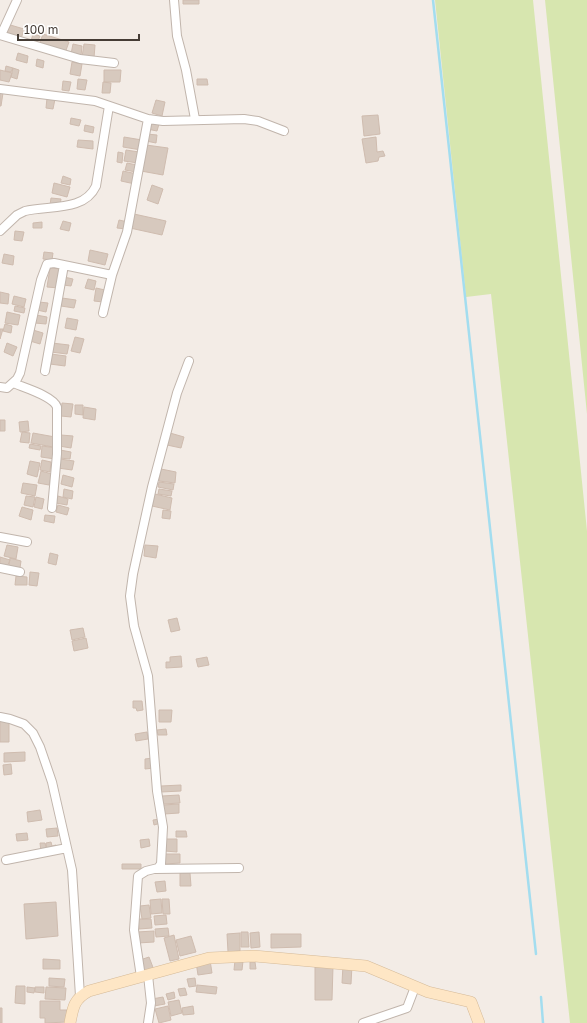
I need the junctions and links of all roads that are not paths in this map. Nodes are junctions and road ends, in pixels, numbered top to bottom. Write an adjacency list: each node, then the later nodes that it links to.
1 (17, 0): 3 (street)
2 (174, 0): 8 (street)
3 (0, 35): 4 (street)
4 (114, 63)
5 (0, 88): 6 (street)
6 (109, 106): 7 (street); 10 (street)
7 (148, 119): 8 (street); 12 (street)
8 (195, 119): 9 (street)
9 (284, 131)
10 (0, 231)
11 (64, 265): 12 (street); 15 (street); 16 (street)
12 (112, 275): 13 (street)
13 (103, 313)
14 (189, 360): 27 (street)
15 (45, 371)
16 (13, 383): 17 (street); 18 (street)
17 (0, 387)
18 (52, 508)
19 (0, 538): 20 (street)
20 (27, 542)
21 (0, 568): 22 (street)
22 (20, 572)
23 (0, 717): 24 (street)
24 (67, 848): 25 (street); 30 (street)
25 (6, 860)
26 (239, 868): 27 (street)
27 (155, 869): 28 (street)
28 (145, 976): 29 (street); 30 (street); 32 (street)
29 (415, 986): 33 (street); 34 (street)
30 (80, 996): 31 (street)
31 (70, 1023)
32 (148, 1023)
33 (363, 1023)
34 (479, 1023)

